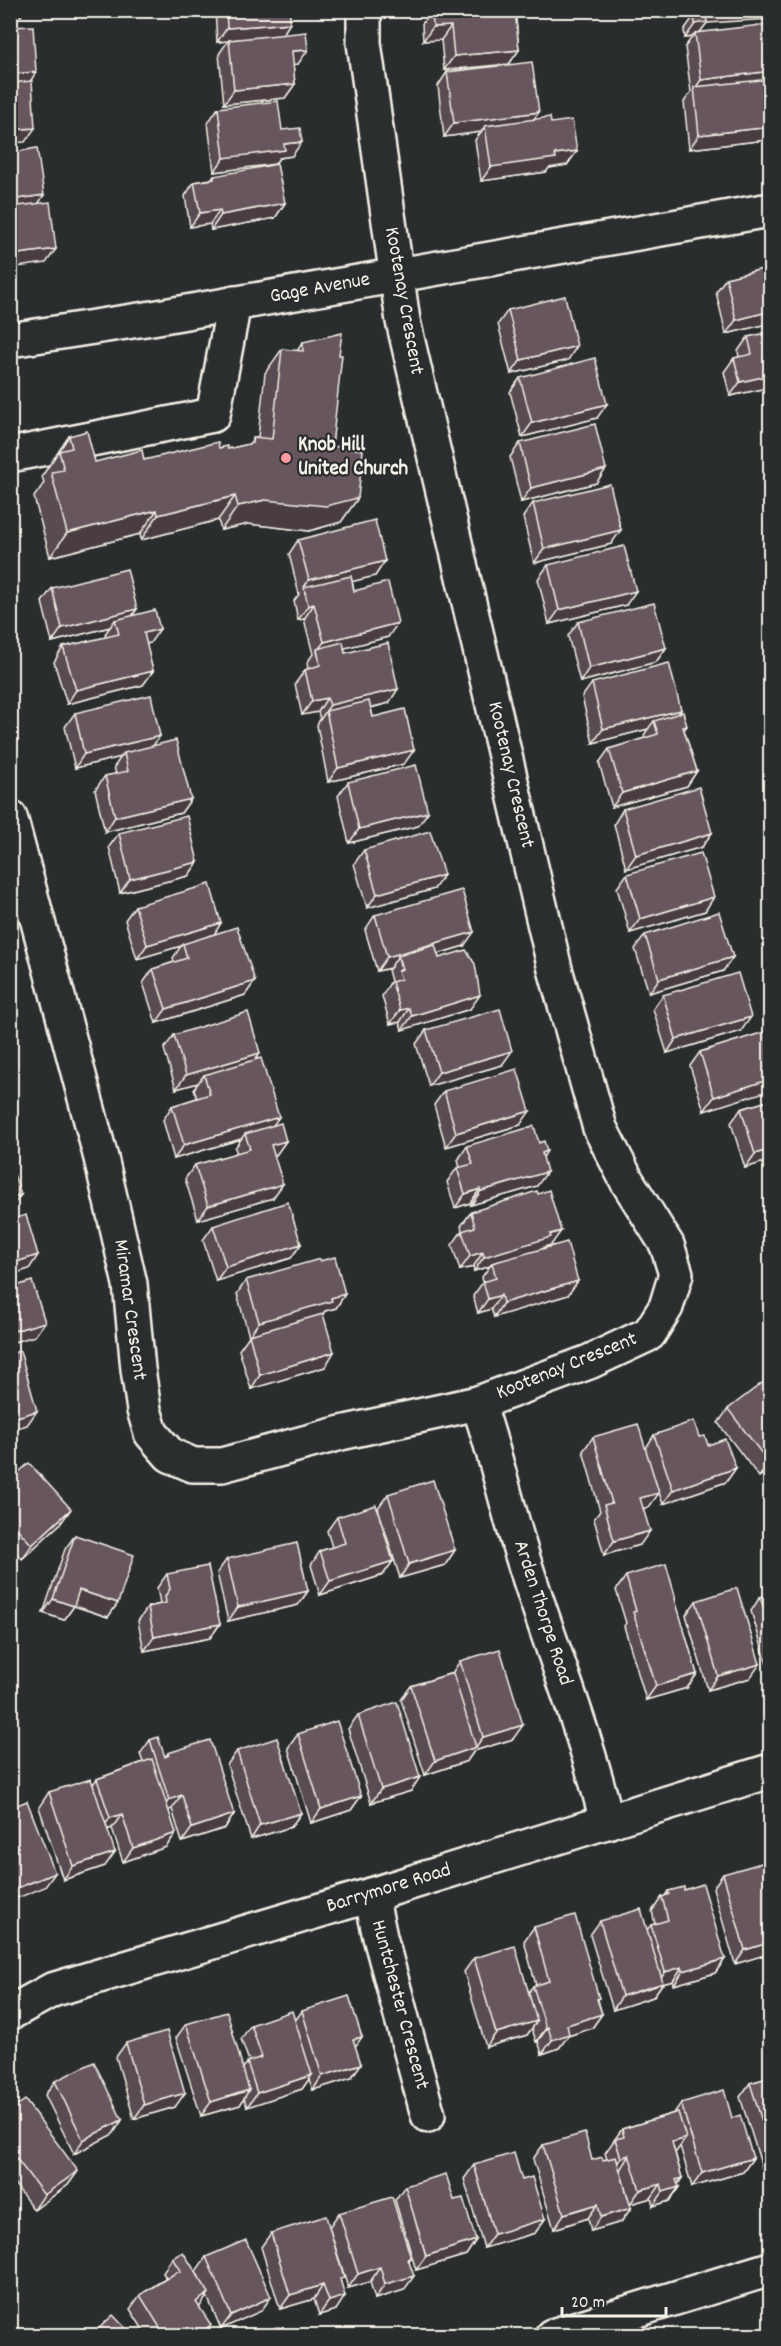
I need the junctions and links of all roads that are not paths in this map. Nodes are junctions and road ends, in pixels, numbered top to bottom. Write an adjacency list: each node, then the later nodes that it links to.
1 (364, 10): 3 (street, Kootenay Crescent)
2 (771, 210): 3 (street, Gage Avenue)
3 (396, 276): 4 (street, Gage Avenue); 8 (street, Kootenay Crescent)
4 (234, 303): 5 (street, Gage Avenue); 6 (street)
5 (10, 340)
6 (10, 455)
7 (10, 817): 8 (street, Miramar Crescent)
8 (478, 1403): 10 (street, Arden Thorpe Road)
9 (771, 1771): 10 (street, Barrymore Road)
10 (607, 1822): 11 (street, Barrymore Road)
11 (371, 1895): 12 (street, Barrymore Road); 13 (street, Huntchester Crescent)
12 (10, 2013)
13 (428, 2115)
14 (771, 2269): 15 (street)
15 (552, 2336)

